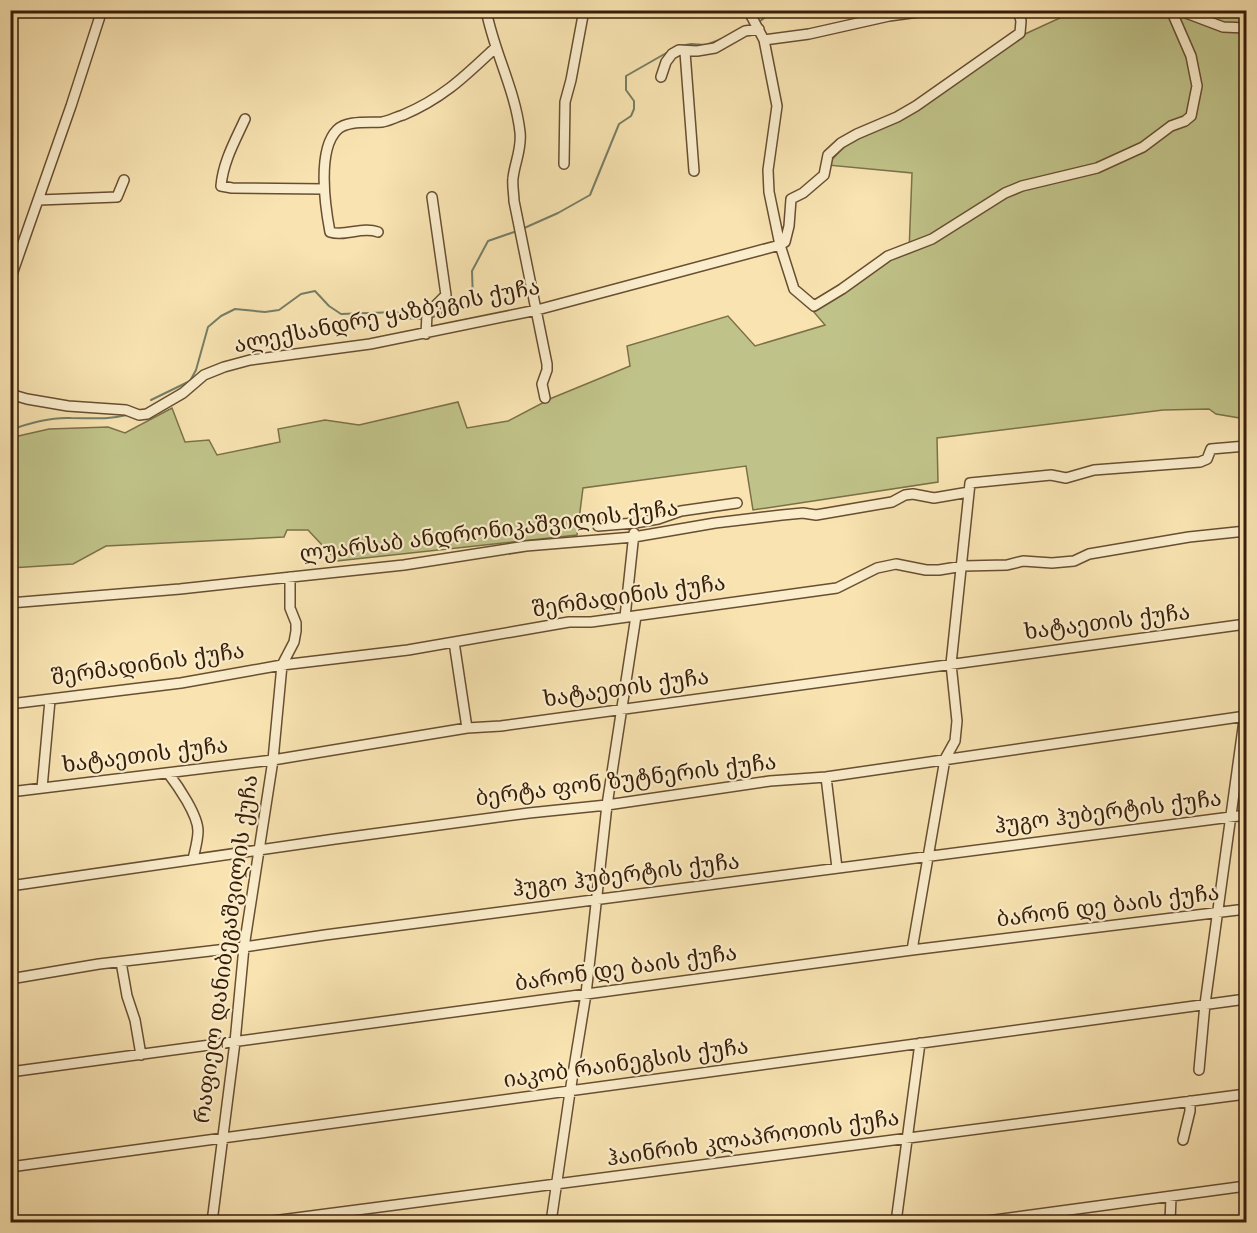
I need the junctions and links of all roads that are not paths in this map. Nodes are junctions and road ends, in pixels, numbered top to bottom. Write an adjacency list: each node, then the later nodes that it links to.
1 (102, 10): 21 (street)
2 (486, 10): 12 (street)
3 (584, 10): 16 (street)
4 (748, 10): 10 (street)
5 (933, 10): 11 (street)
6 (1018, 10): 23 (street)
7 (1171, 10): 23 (street)
8 (1178, 10): 9 (street)
9 (1246, 28)
10 (759, 29): 11 (street); 13 (street)
11 (764, 40): 23 (street)
12 (495, 48): 19 (street); 25 (street)
13 (685, 52): 14 (street); 17 (street)
14 (661, 77)
15 (245, 119): 19 (street)
16 (564, 164)
17 (694, 171)
18 (124, 180): 21 (street)
19 (324, 189): 22 (street)
20 (432, 197): 26 (street)
21 (39, 200): 24 (street)
22 (378, 232)
23 (780, 245): 25 (street, ალექსანდრე ყაზბეგის ქუჩა)
24 (10, 280)
25 (537, 310): 26 (street, ალექსანდრე ყაზბეგის ქუჩა); 28 (street)
26 (426, 331): 27 (street, ალექსანდრე ყაზბეგის ქუჩა)
27 (10, 394)
28 (545, 398)
29 (1246, 446): 30 (street, ლუარსაბ ანდრონიკაშვილის ქუჩა)
30 (969, 488): 35 (street, ლუარსაბ ანდრონიკაშვილის ქუჩა); 36 (street)
31 (737, 503): 32 (street)
32 (635, 523): 33 (street); 35 (street)
33 (598, 526)
34 (1246, 531): 36 (street, შერმადინის ქუჩა)
35 (634, 537): 37 (street, ლუარსაბ ანდრონიკაშვილის ქუჩა); 40 (street)
36 (963, 566): 39 (street, შერმადინის ქუჩა); 43 (street)
37 (290, 577): 38 (street, ლუარსაბ ანდრონიკაშვილის ქუჩა); 44 (street, რაფიელ დანიბეგაშვილის ქუჩა)
38 (10, 603)
39 (636, 616): 40 (street, შერმადინის ქუჩა); 47 (street)
40 (625, 617): 42 (street, შერმადინის ქუჩა)
41 (1246, 624): 43 (street, ხატაეთის ქუჩა)
42 (454, 642): 44 (street, შერმადინის ქუჩა); 49 (street)
43 (951, 664): 47 (street, ხატაეთის ქუჩა); 50 (street)
44 (282, 665): 45 (street, შერმადინის ქუჩა); 51 (street, რაფიელ დანიბეგაშვილის ქუჩა)
45 (50, 700): 46 (street, შერმადინის ქუჩა); 54 (street)
46 (10, 704)
47 (621, 709): 49 (street, ხატაეთის ქუჩა); 56 (street)
48 (1246, 713): 50 (street, ბერტა ფონ ზუტნერის ქუჩა); 58 (street)
49 (467, 728): 51 (street, ხატაეთის ქუჩა)
50 (945, 759): 53 (street, ბერტა ფონ ზუტნერის ქუჩა); 60 (street)
51 (273, 760): 52 (street, ხატაეთის ქუჩა); 59 (street, რაფიელ დანიბეგაშვილის ქუჩა)
52 (168, 773): 54 (street, ხატაეთის ქუჩა); 61 (street)
53 (826, 777): 56 (street, ბერტა ფონ ზუტნერის ქუჩა); 62 (street)
54 (42, 788): 55 (street, ხატაეთის ქუჩა)
55 (10, 792)
56 (607, 805): 59 (street, ბერტა ფონ ზუტნერის ქუჩა); 64 (street)
57 (1246, 815): 58 (street, ჰუგო ჰუბერტის ქუჩა)
58 (1230, 818): 60 (street, ჰუგო ჰუბერტის ქუჩა); 66 (street)
59 (258, 850): 61 (street, ბერტა ფონ ზუტნერის ქუჩა); 67 (street, რაფიელ დანიბეგაშვილის ქუჩა)
60 (927, 856): 62 (street, ჰუგო ჰუბერტის ქუჩა); 68 (street)
61 (193, 859): 63 (street, ბერტა ფონ ზუტნერის ქუჩა)
62 (837, 868): 64 (street, ჰუგო ჰუბერტის ქუჩა)
63 (10, 886)
64 (596, 899): 67 (street, ჰუგო ჰუბერტის ქუჩა); 71 (street)
65 (1246, 909): 66 (street, ბარონ დე ბაის ქუჩა)
66 (1219, 912): 68 (street, ბარონ დე ბაის ქუჩა); 73 (street)
67 (244, 947): 69 (street, ჰუგო ჰუბერტის ქუჩა); 74 (street, რაფიელ დანიბეგაშვილის ქუჩა)
68 (912, 950): 71 (street, ბარონ დე ბაის ქუჩა)
69 (121, 962): 70 (street, ჰუგო ჰუბერტის ქუჩა); 76 (street)
70 (10, 979)
71 (586, 994): 74 (street, ბარონ დე ბაის ქუჩა); 79 (street)
72 (1246, 999): 73 (street, იაკობ რაინეგსის ქუჩა)
73 (1205, 1005): 75 (street, იაკობ რაინეგსის ქუჩა); 77 (street)
74 (235, 1042): 76 (street, ბარონ დე ბაის ქუჩა); 83 (street, რაფიელ დანიბეგაშვილის ქუჩა)
75 (920, 1043): 79 (street, იაკობ რაინეგსის ქუჩა); 82 (street)
76 (141, 1055): 78 (street, ბარონ დე ბაის ქუჩა)
77 (1200, 1070)
78 (10, 1072)
79 (570, 1092): 83 (street, იაკობ რაინეგსის ქუჩა); 86 (street)
80 (1246, 1094): 81 (street, ჰაინრიხ კლაპროთის ქუჩა)
81 (1190, 1101): 82 (street, ჰაინრიხ კლაპროთის ქუჩა); 84 (street)
82 (906, 1138): 86 (street, ჰაინრიხ კლაპროთის ქუჩა); 92 (street)
83 (221, 1139): 85 (street, იაკობ რაინეგსის ქუჩა); 89 (street, რაფიელ დანიბეგაშვილის ქუჩა)
84 (1183, 1140)
85 (10, 1167)
86 (556, 1185): 90 (street, ჰაინრიხ კლაპროთის ქუჩა); 91 (street)
87 (1246, 1186): 88 (street)
88 (1171, 1197): 93 (street); 94 (street)
89 (212, 1222)
90 (265, 1222)
91 (551, 1222)
92 (896, 1222)
93 (980, 1222)
94 (1170, 1222)

